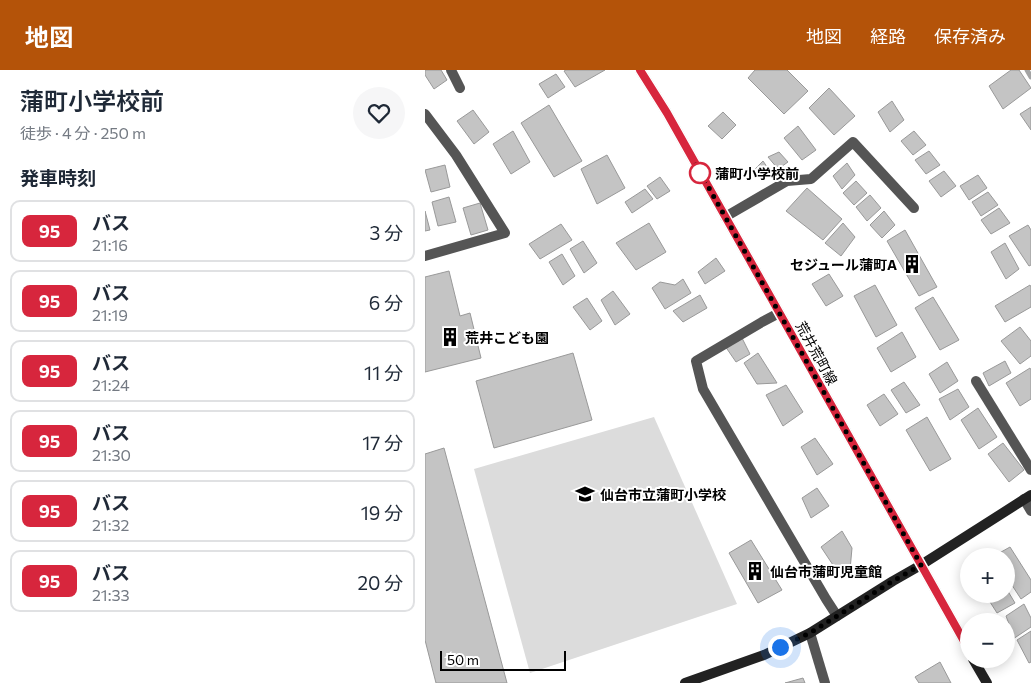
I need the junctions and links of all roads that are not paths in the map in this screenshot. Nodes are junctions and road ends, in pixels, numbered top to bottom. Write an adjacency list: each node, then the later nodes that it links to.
1 (451, 70): 3 (street)
2 (640, 70): 6 (main road, 荒井荒町線)
3 (460, 88)
4 (425, 114): 7 (street)
5 (914, 208): 6 (street)
6 (725, 217): 8 (main road, 荒井荒町線)
7 (425, 256)
8 (779, 313): 13 (main road, 荒井荒町線); 14 (street)
9 (976, 381): 10 (street)
10 (1031, 470)
11 (1028, 497): 12 (street); 13 (main road)
12 (1031, 511)
13 (921, 565): 14 (main road); 16 (main road, 荒井荒町線)
14 (837, 616): 15 (main road)
15 (810, 633): 18 (main road); 19 (street)
16 (960, 634)
17 (978, 668): 20 (main road)
18 (685, 683)
19 (825, 683)
20 (987, 683)

